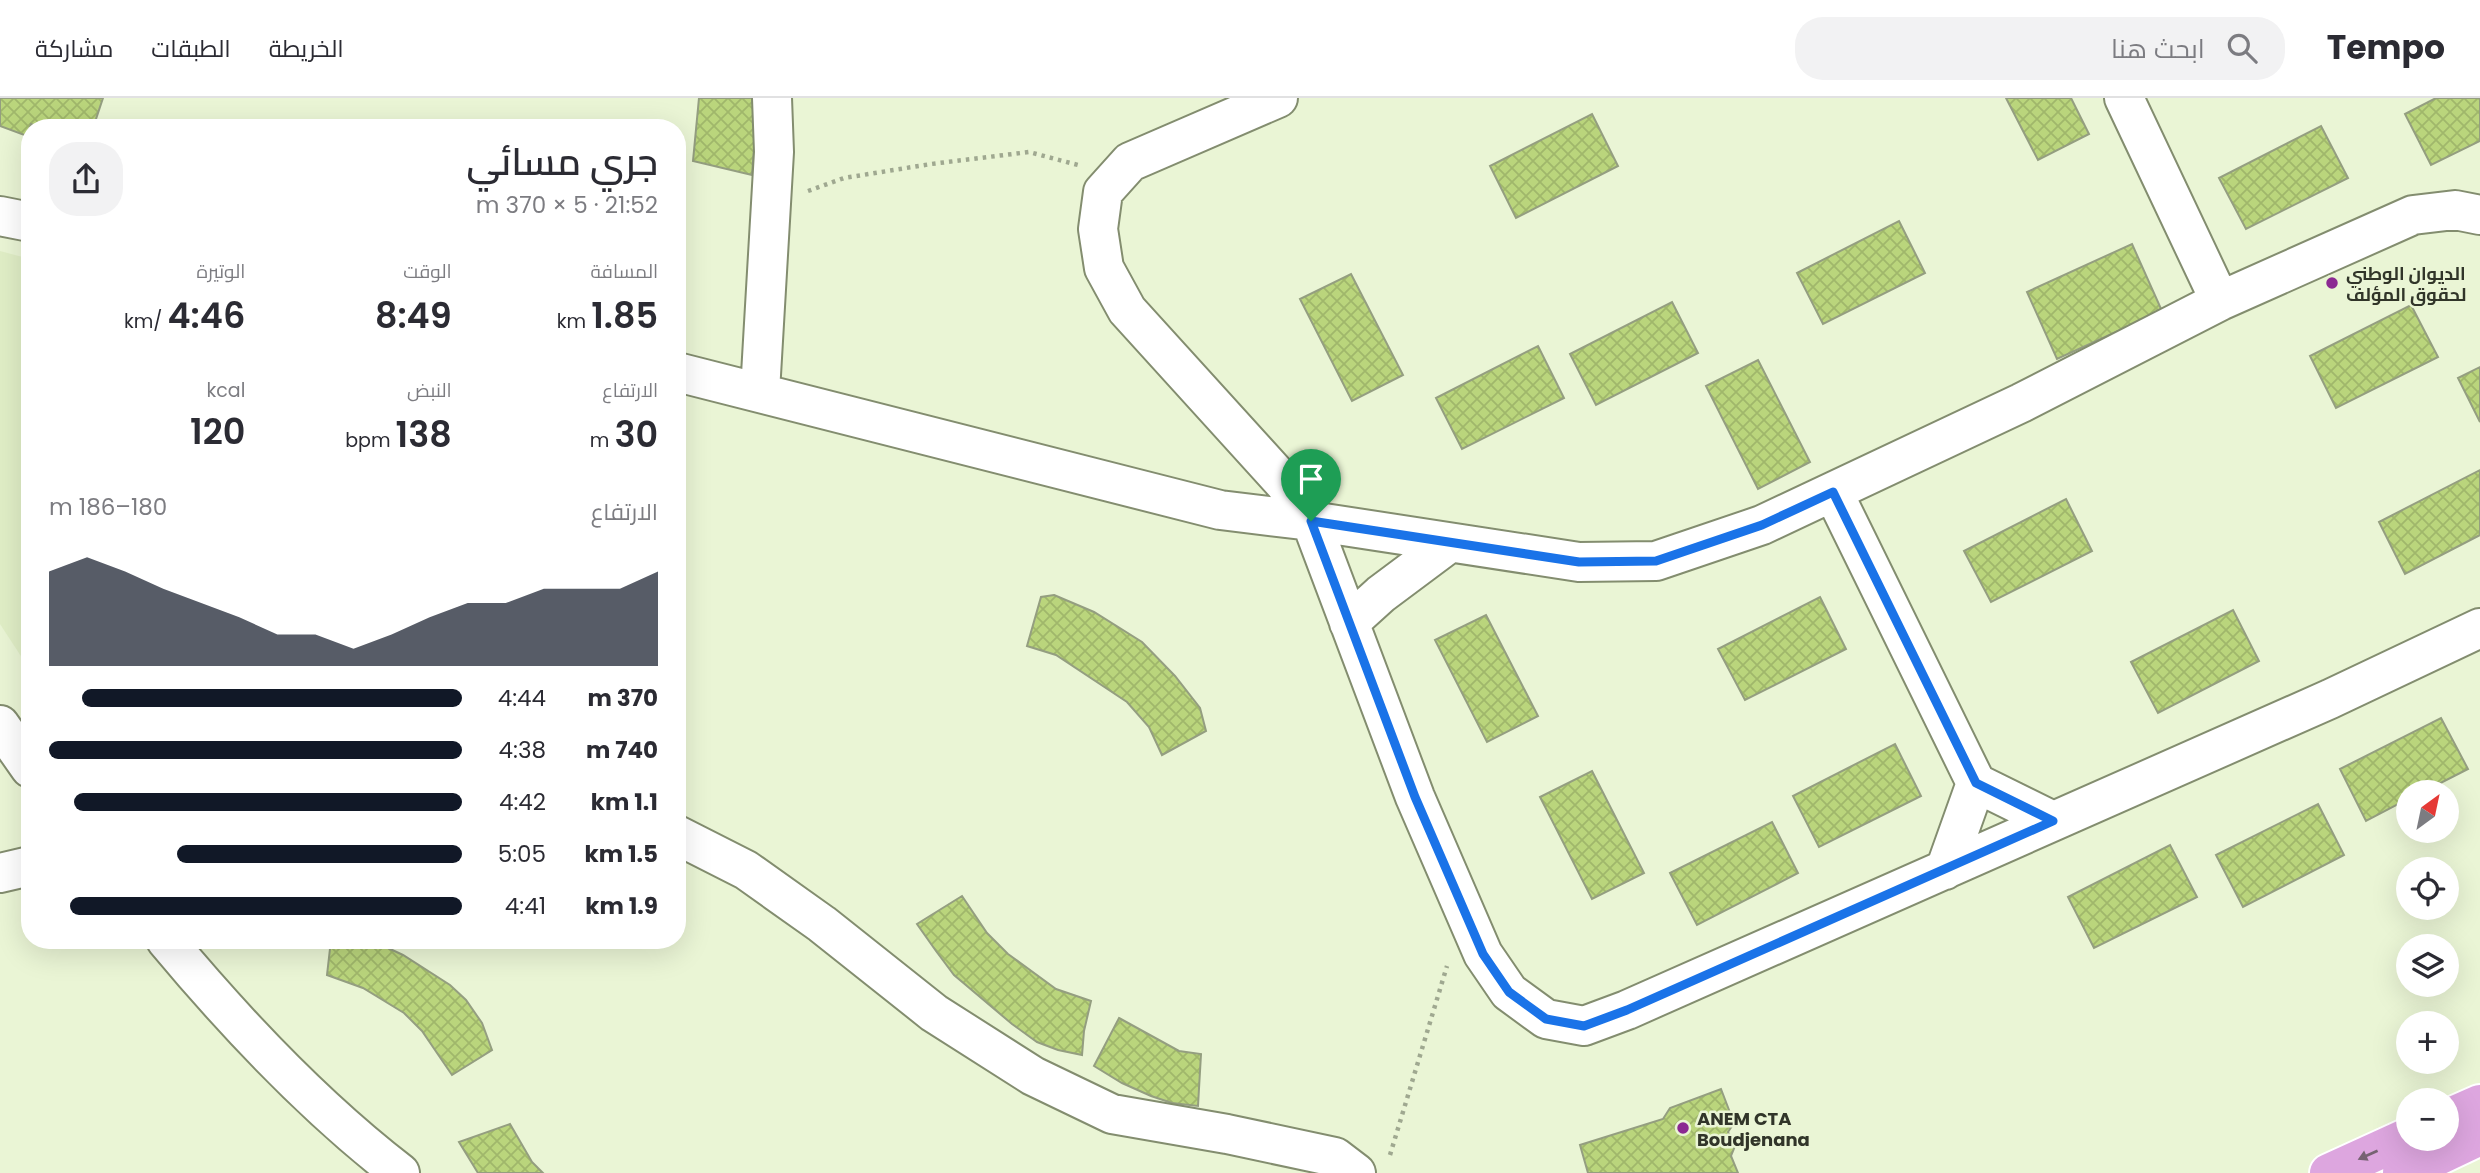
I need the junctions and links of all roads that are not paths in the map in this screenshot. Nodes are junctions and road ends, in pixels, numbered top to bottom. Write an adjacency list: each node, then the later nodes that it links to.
1 (772, 98): 9 (street)
2 (1278, 98): 11 (street)
3 (2124, 98): 7 (street)
4 (2480, 215): 7 (street)
5 (0, 216): 6 (street)
6 (21, 220)
7 (2220, 300): 10 (street)
8 (686, 374): 9 (street)
9 (760, 392): 11 (street)
10 (1833, 492): 12 (street); 17 (street)
11 (1311, 521): 12 (street); 13 (street)
12 (1448, 544): 13 (street)
13 (1349, 623): 21 (street)
14 (2480, 628): 18 (street)
15 (0, 725): 16 (street)
16 (21, 755)
17 (1976, 783): 18 (street); 21 (street)
18 (2053, 821): 21 (street)
19 (686, 840): 28 (street)
20 (21, 868): 22 (street)
21 (1945, 870)
22 (0, 873)
23 (174, 949): 29 (street)
24 (2480, 1104): 25 (highway)
25 (2459, 1113)
26 (2480, 1136): 31 (highway)
27 (2396, 1142): 30 (highway, one-way to 30)
28 (1372, 1166)
29 (400, 1173)
30 (2329, 1173)
31 (2402, 1173)

